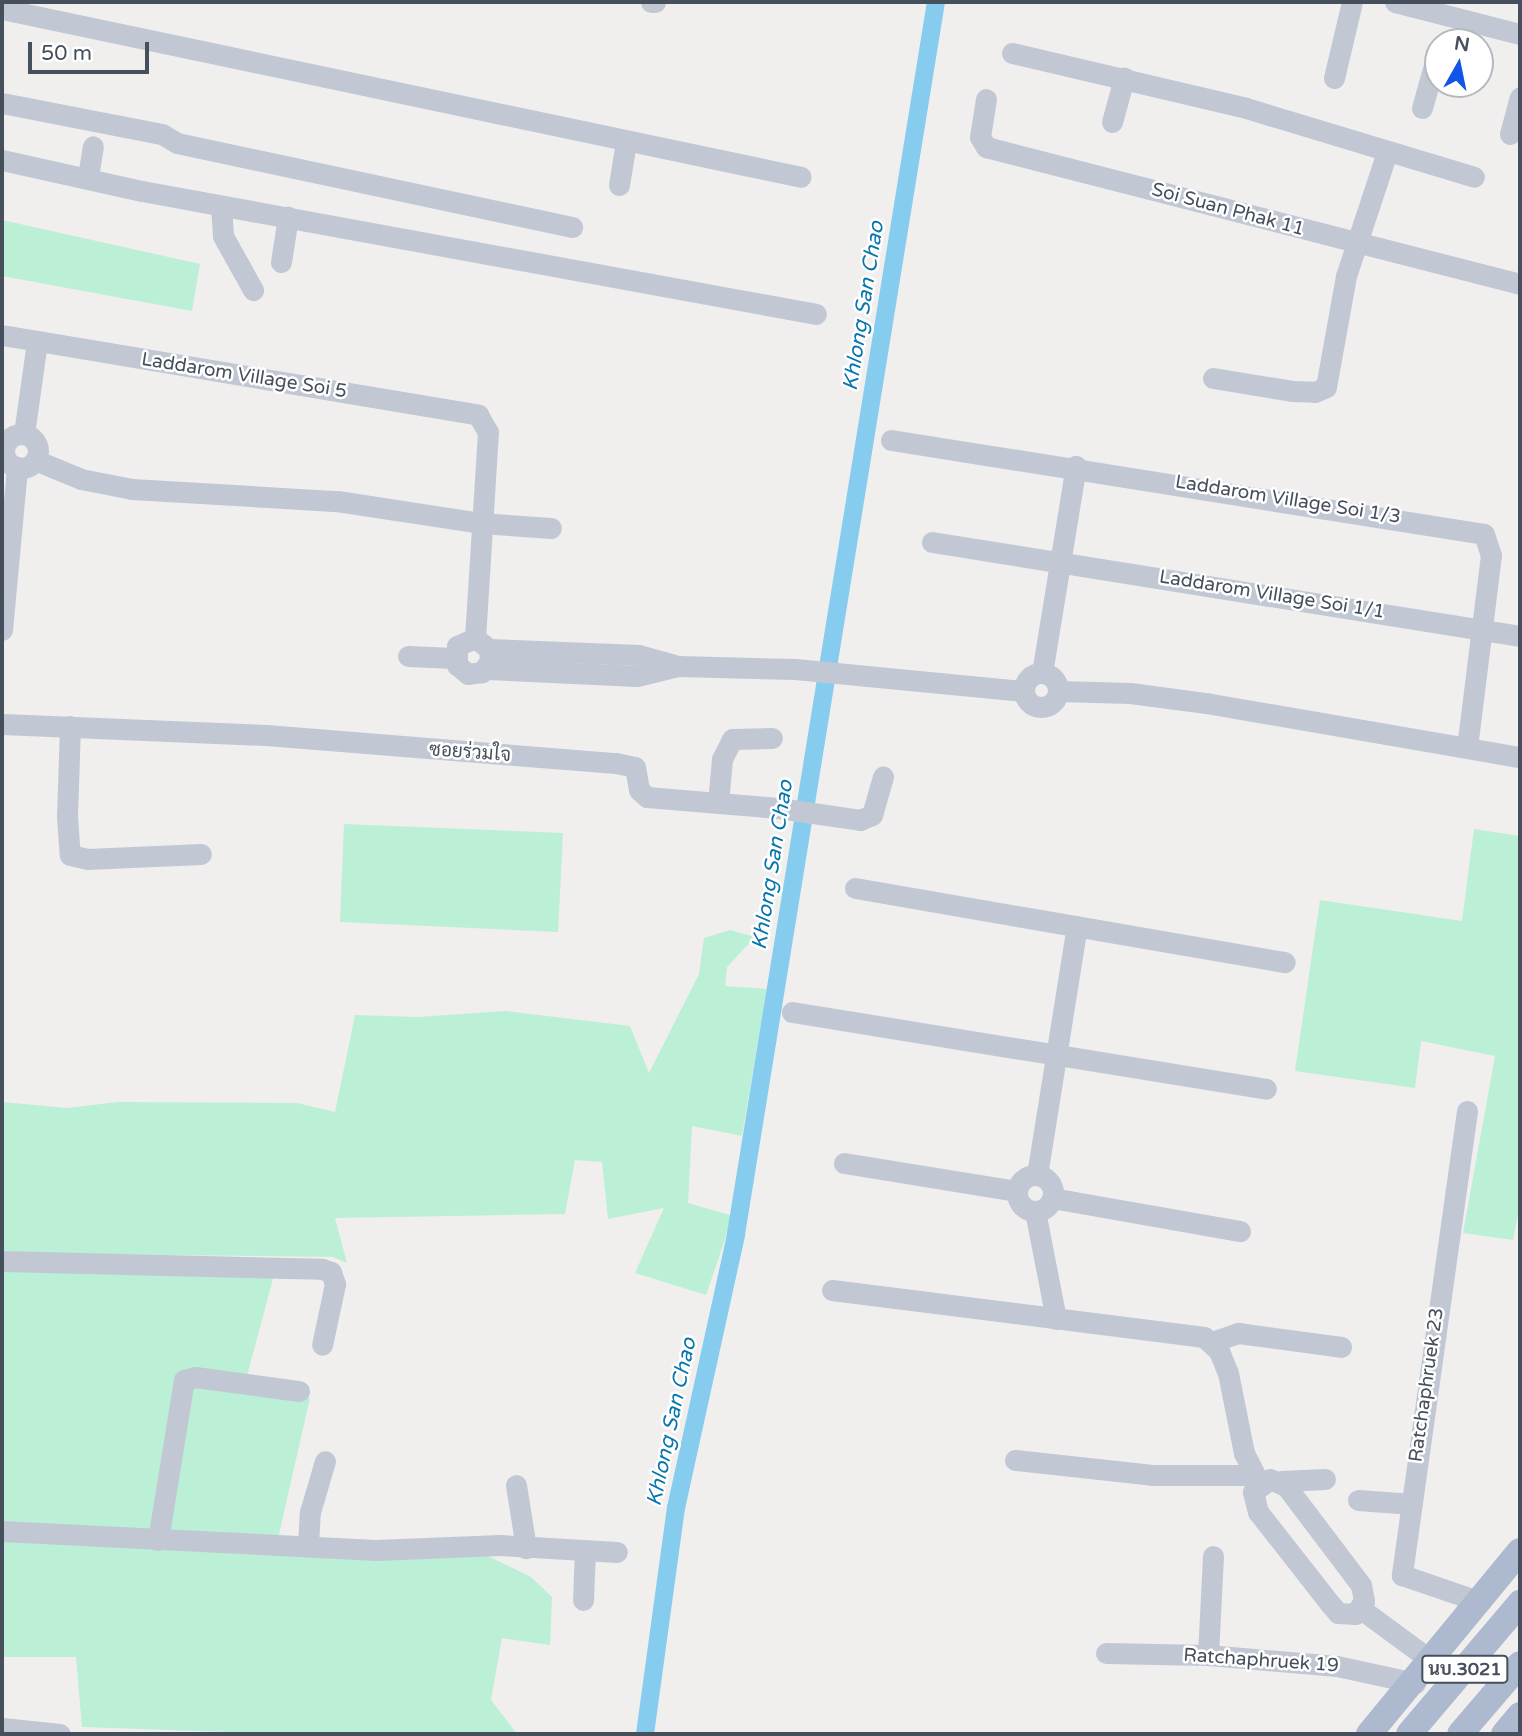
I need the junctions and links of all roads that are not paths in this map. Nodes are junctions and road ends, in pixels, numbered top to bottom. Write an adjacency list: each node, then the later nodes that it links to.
1 (1352, 2): 9 (street)
2 (1395, 2): 4 (street)
3 (2, 9): 17 (street)
4 (1448, 15): 5 (street); 6 (street)
5 (1445, 28)
6 (1520, 34)
7 (1012, 53): 8 (street)
8 (1124, 78): 15 (street); 19 (street)
9 (1334, 78)
10 (1520, 97): 16 (street)
11 (1425, 98): 14 (street)
12 (986, 99): 28 (street, Soi Suan Phak 11)
13 (2, 103): 27 (street)
14 (1422, 108)
15 (1112, 122)
16 (1510, 134)
17 (626, 142): 22 (street); 24 (street)
18 (93, 146): 21 (street)
19 (1387, 152): 23 (street); 28 (street)
20 (2, 160): 21 (street)
21 (88, 177): 25 (street)
22 (801, 177)
23 (1474, 177)
24 (619, 185)
25 (221, 206): 26 (street); 31 (street)
26 (288, 217): 29 (street); 32 (street)
27 (572, 228)
28 (1355, 243): 30 (street, Soi Suan Phak 11); 35 (street)
29 (281, 262)
30 (1520, 285)
31 (253, 290)
32 (816, 314)
33 (2, 335): 34 (street, Laddarom Village Soi 5)
34 (37, 341): 36 (street); 41 (street, Laddarom Village Soi 5)
35 (1213, 378)
36 (24, 434): 38 (street); 39 (street)
37 (891, 440): 40 (street, Laddarom Village Soi 1/3)
38 (3, 450): 39 (street)
39 (26, 463): 41 (street); 44 (street)
40 (1076, 466): 45 (street); 46 (street, Laddarom Village Soi 1/3)
41 (480, 523): 42 (street); 49 (street)
42 (551, 528)
43 (932, 542): 45 (street, Laddarom Village Soi 1/1)
44 (4, 558): 47 (street)
45 (1060, 560): 46 (street, Laddarom Village Soi 1/1); 52 (street)
46 (1484, 628): 48 (street, Laddarom Village Soi 1/1); 58 (street)
47 (2, 630)
48 (1520, 636)
49 (484, 652): 51 (street); 51 (street); 53 (street)
50 (408, 656): 51 (street)
51 (454, 659)
52 (1042, 673): 53 (street); 54 (street)
53 (1024, 691): 54 (street)
54 (1059, 691): 58 (street)
55 (2, 724): 56 (street, ซอยร่วมใจ)
56 (70, 726): 61 (street, ซอยร่วมใจ); 62 (street)
57 (772, 738): 61 (street)
58 (1467, 747): 59 (street)
59 (1520, 757)
60 (883, 777): 61 (street, ซอยร่วมใจ)
61 (718, 803)
62 (201, 855)
63 (855, 888): 64 (street)
64 (1077, 926): 65 (street); 67 (street)
65 (1285, 962)
66 (792, 1012): 67 (street)
67 (1056, 1055): 68 (street); 71 (street)
68 (1266, 1090)
69 (1467, 1111): 90 (street, Ratchaphruek 23)
70 (844, 1163): 72 (street)
71 (1037, 1175): 72 (street); 73 (street)
72 (1016, 1191): 74 (street)
73 (1052, 1198): 74 (street); 75 (street)
74 (1035, 1212): 78 (street)
75 (1240, 1231)
76 (2, 1261): 80 (street)
77 (832, 1290): 78 (street)
78 (1056, 1319): 79 (street)
79 (1212, 1342): 81 (street); 85 (street)
80 (323, 1345)
81 (1341, 1347)
82 (299, 1391): 92 (street)
83 (1015, 1460): 85 (street)
84 (325, 1461): 93 (street)
85 (1256, 1479): 87 (street); 102 (street)
86 (1325, 1479): 87 (street)
87 (1281, 1482): 102 (street)
88 (516, 1485): 94 (street)
89 (1358, 1500): 90 (street)
90 (1412, 1504): 100 (street, Ratchaphruek 23)
91 (2, 1531): 92 (street)
92 (158, 1540): 93 (street)
93 (308, 1546): 94 (street)
94 (526, 1548): 95 (street)
95 (585, 1550): 97 (street); 99 (street)
96 (1520, 1551): 100 (main road, นบ.3021)
97 (617, 1552)
98 (1213, 1556): 104 (street)
99 (583, 1600)
100 (1481, 1602): 105 (main road, นบ.3021)
101 (1520, 1603): 112 (main road, นบ.3021)
102 (1362, 1609): 105 (street)
103 (1105, 1653): 104 (street, Ratchaphruek 19)
104 (1209, 1655): 107 (street, Ratchaphruek 19)
105 (1433, 1662): 107 (main road, นบ.3021)
106 (1520, 1664): 113 (main road, นบ.3021)
107 (1415, 1683): 111 (main road, นบ.3021)
108 (1520, 1715): 114 (main road)
109 (2, 1728): 110 (street)
110 (60, 1734)
111 (1369, 1734)
112 (1409, 1734)
113 (1460, 1734)
114 (1504, 1734)

